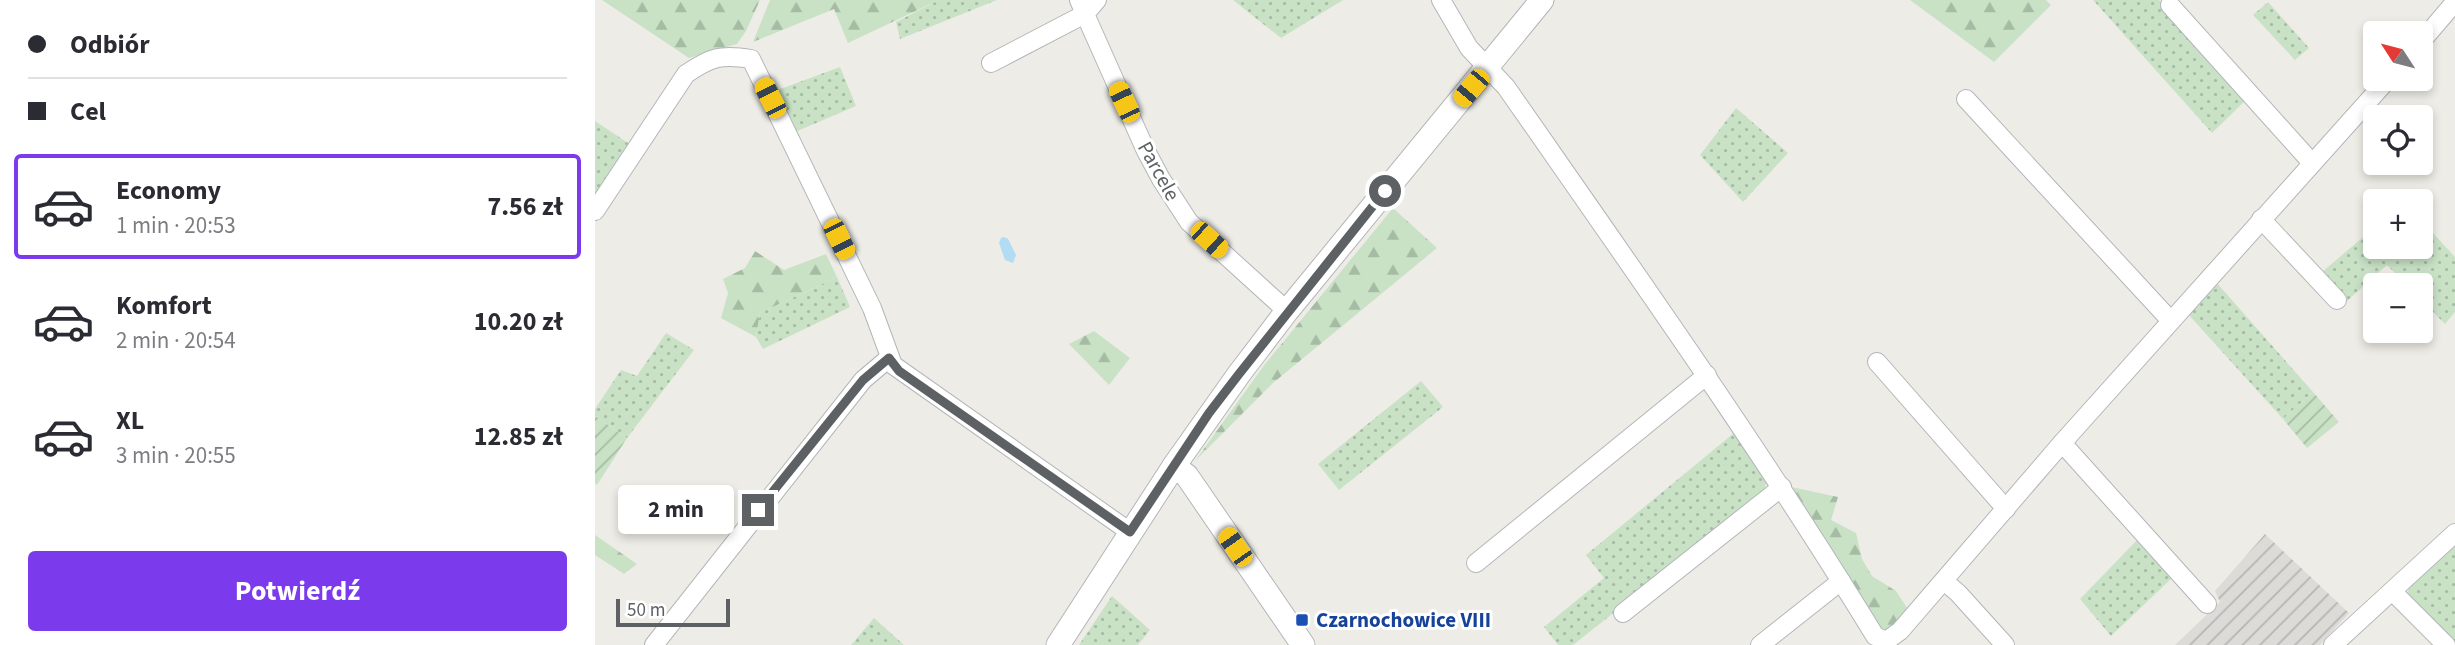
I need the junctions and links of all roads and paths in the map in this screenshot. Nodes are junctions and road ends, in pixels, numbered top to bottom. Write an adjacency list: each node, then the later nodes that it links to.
1 (1441, 0): 8 (street)
2 (1542, 0): 8 (street)
3 (2455, 2): 6 (street)
4 (1087, 5): 7 (street); 15 (street, Parcele)
5 (2169, 5): 11 (street)
6 (2433, 28)
7 (991, 63)
8 (1489, 67): 15 (street); 19 (street)
9 (2377, 91): 11 (street)
10 (1966, 99): 16 (street)
11 (2312, 163): 13 (street)
12 (595, 211): 17 (street)
13 (2261, 219): 14 (street); 16 (street)
14 (2337, 300)
15 (1287, 311): 21 (street)
16 (2171, 321): 20 (street)
17 (889, 358): 24 (street); 33 (street)
18 (1877, 362): 23 (street)
19 (1707, 375): 22 (street); 26 (street)
20 (2062, 443): 23 (street); 30 (street)
21 (1174, 466): 24 (street); 35 (street)
22 (1782, 487): 27 (street); 31 (street)
23 (2006, 509): 28 (street)
24 (1130, 532): 34 (street)
25 (2455, 533): 29 (street)
26 (1476, 563)
27 (1841, 581): 32 (street); 36 (street)
28 (1944, 581): 32 (street); 37 (street)
29 (2392, 591): 38 (street); 39 (street)
30 (2207, 604)
31 (1623, 613)
32 (1887, 643)
33 (654, 645)
34 (1058, 645)
35 (1303, 645)
36 (1761, 645)
37 (2005, 645)
38 (2333, 645)
39 (2446, 645)

